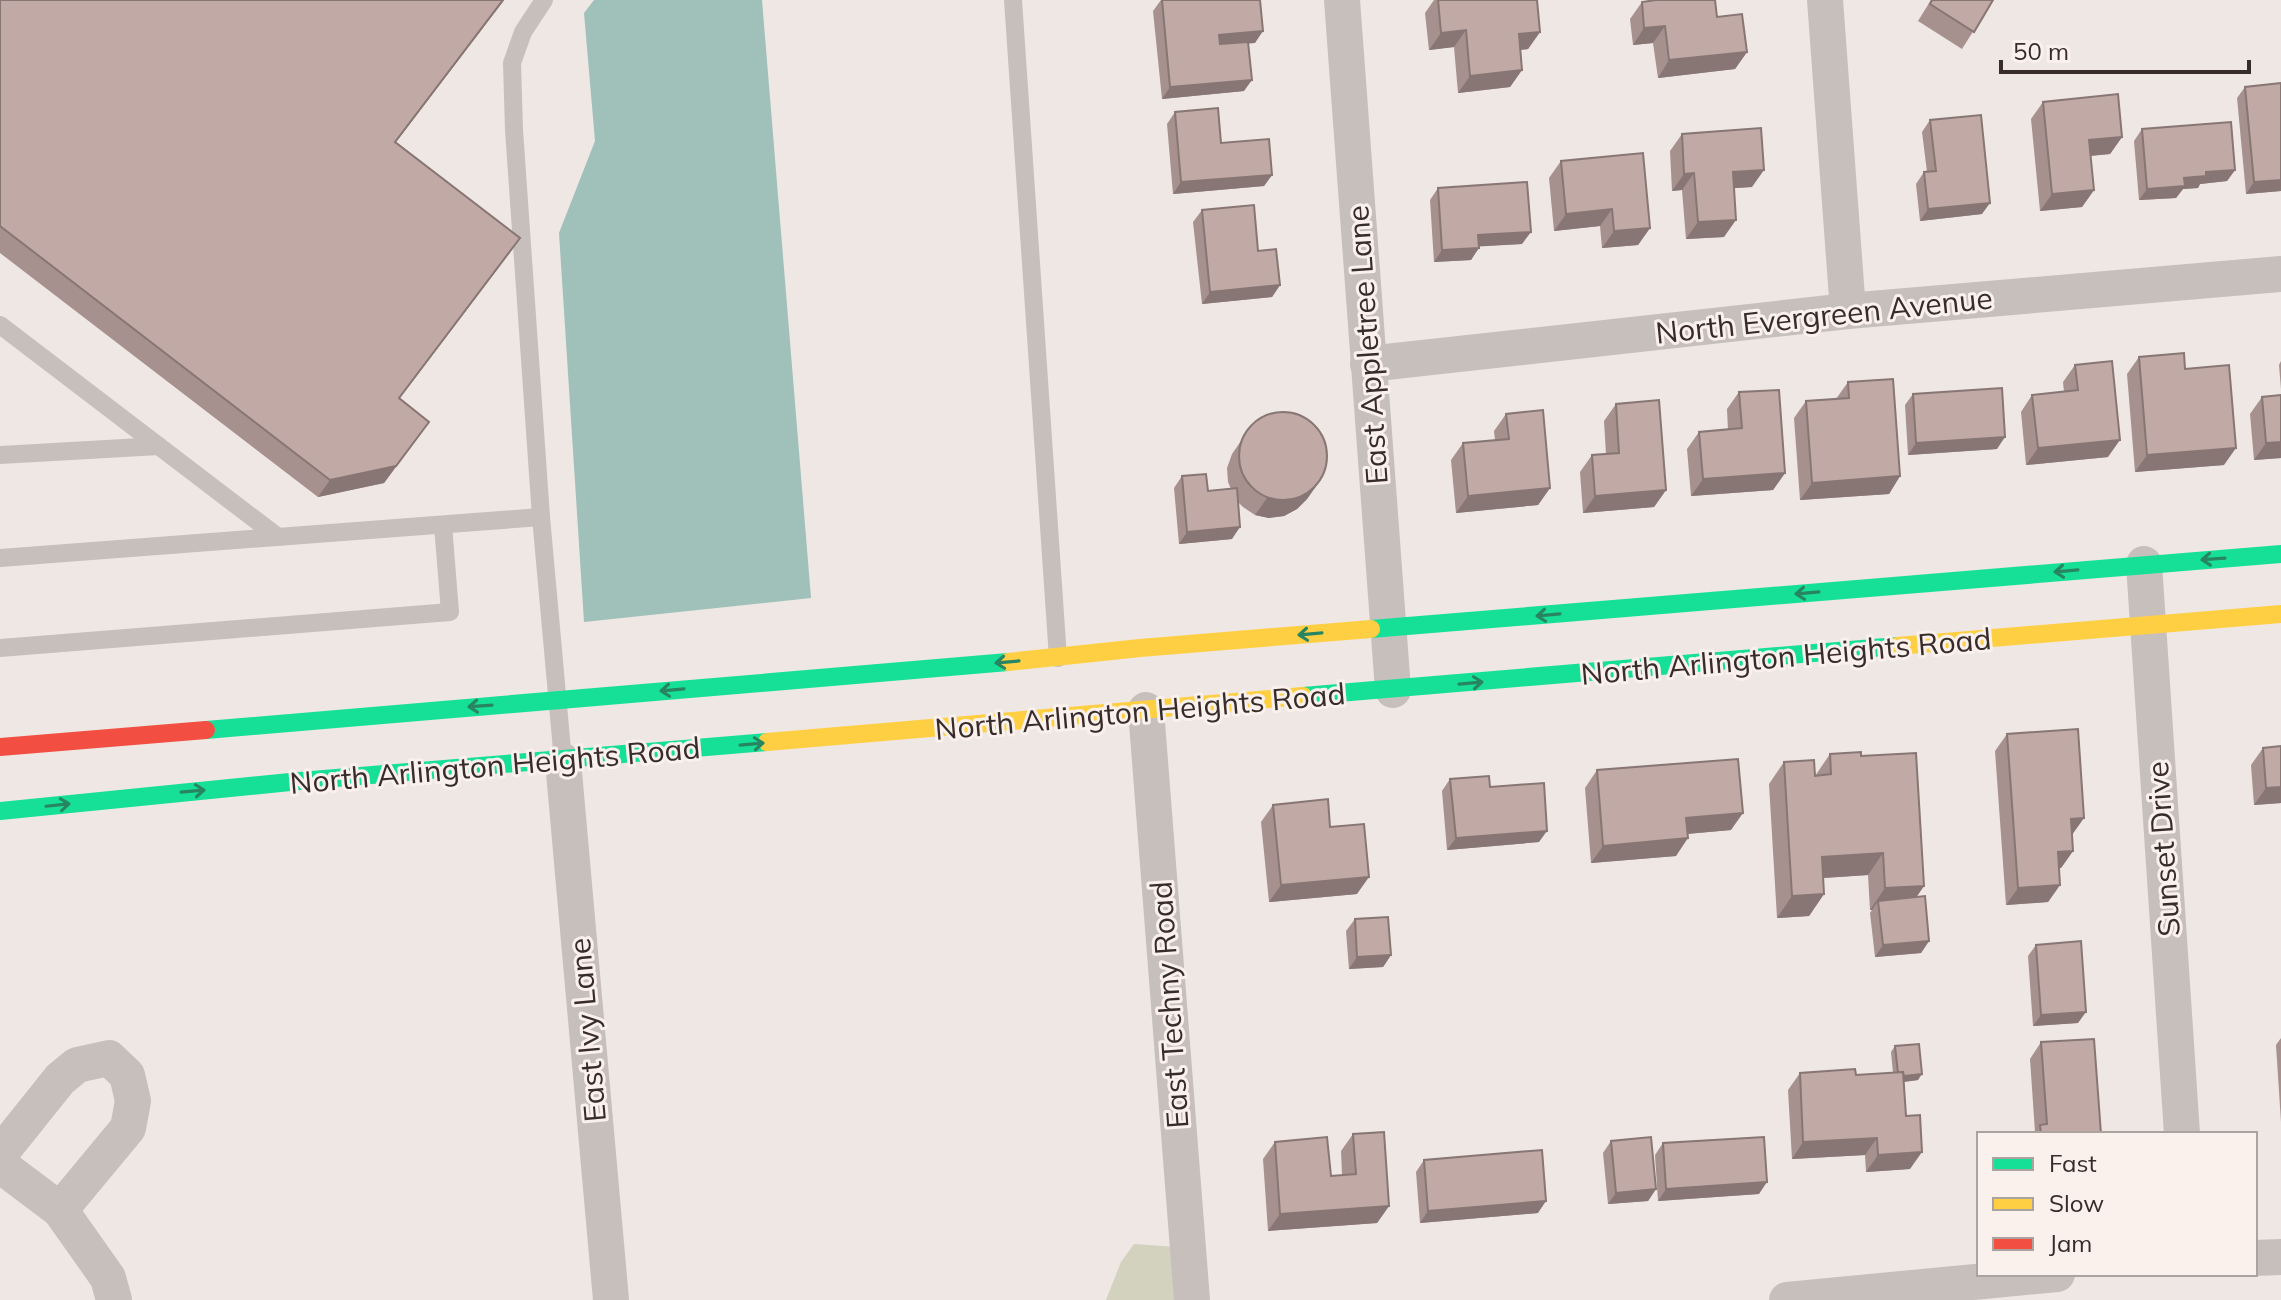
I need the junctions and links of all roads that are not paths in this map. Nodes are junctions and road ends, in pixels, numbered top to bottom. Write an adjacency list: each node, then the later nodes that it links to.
1 (544, 0): 11 (lane)
2 (1013, 0): 21 (lane)
3 (1342, 0): 8 (street, East Appletree Lane)
4 (1825, 0): 6 (street)
5 (2281, 274): 6 (street, North Evergreen Avenue)
6 (1848, 311): 8 (street, North Evergreen Avenue)
7 (0, 325): 9 (lane)
8 (1368, 364): 19 (street, East Appletree Lane)
9 (159, 446): 10 (lane); 13 (lane)
10 (0, 455)
11 (541, 517): 12 (lane); 23 (lane)
12 (443, 525): 13 (lane); 20 (lane)
13 (278, 537): 15 (lane)
14 (2281, 554): 16 (main road, North Arlington Heights Road, one-way to 16)
15 (0, 558)
16 (2144, 564): 18 (street, Sunset Drive); 19 (main road, North Arlington Heights Road, one-way to 19)
17 (2281, 614): 18 (main road, North Arlington Heights Road)
18 (2148, 625): 22 (main road, North Arlington Heights Road, one-way to 18); 28 (street, Sunset Drive)
19 (1388, 628): 21 (main road, North Arlington Heights Road, one-way to 21); 22 (street, East Appletree Lane)
20 (0, 648)
21 (1058, 658): 23 (main road, North Arlington Heights Road, one-way to 23)
22 (1393, 690): 24 (main road, North Arlington Heights Road)
23 (558, 700): 25 (main road, North Arlington Heights Road, one-way to 25); 26 (lane)
24 (1146, 710): 26 (main road, North Arlington Heights Road, one-way to 24); 37 (street, East Techny Road)
25 (0, 747)
26 (563, 761): 27 (main road, North Arlington Heights Road, one-way to 26); 36 (street, East Ivy Lane)
27 (0, 811)
28 (2182, 1132)
29 (0, 1154): 31 (street)
30 (0, 1165): 31 (street)
31 (60, 1210): 35 (street)
32 (2281, 1257): 33 (street)
33 (2257, 1258)
34 (2036, 1276): 38 (street)
35 (114, 1300)
36 (611, 1300)
37 (1192, 1300)
38 (1787, 1300)

